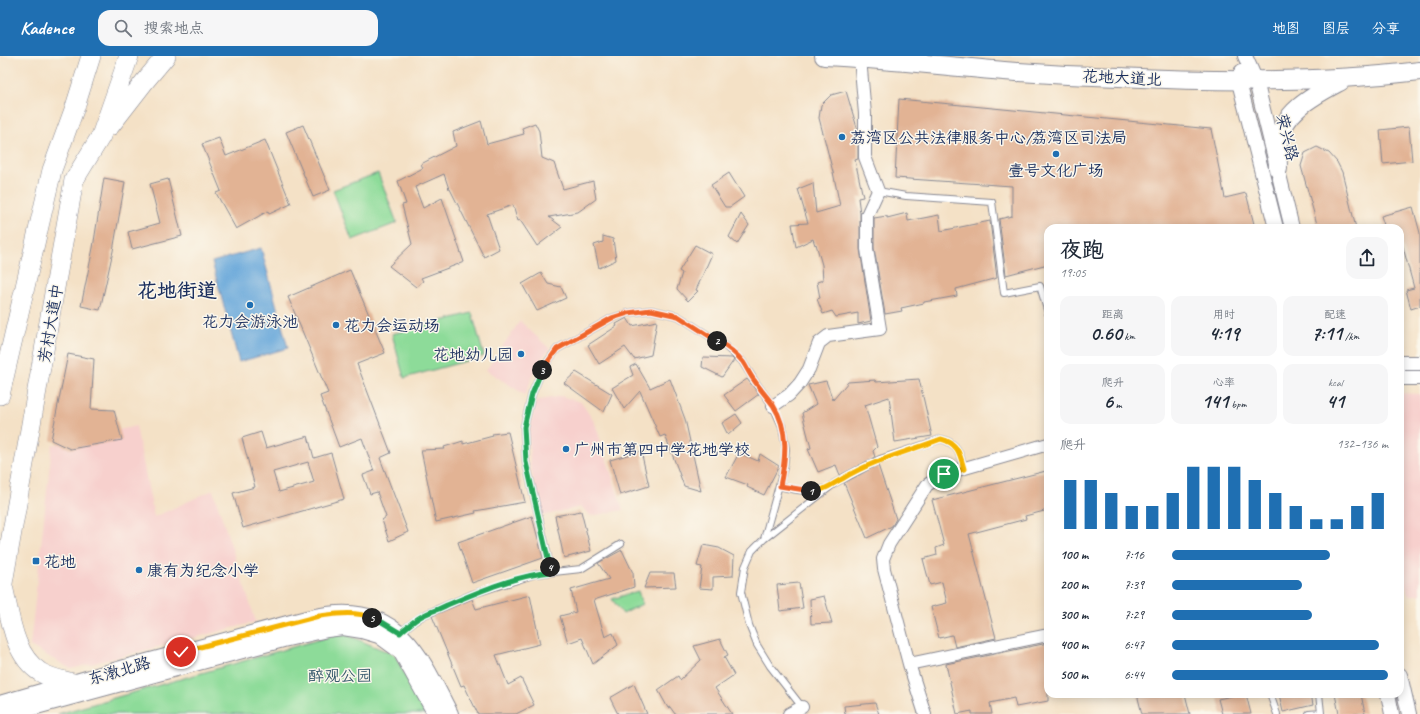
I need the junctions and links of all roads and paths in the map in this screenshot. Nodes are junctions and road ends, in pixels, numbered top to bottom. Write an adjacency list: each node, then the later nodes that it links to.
1 (91, 56): 20 (highway, 芳村大道中)
2 (129, 56): 10 (highway, 芳村大道中)
3 (166, 56): 10 (highway)
4 (824, 56): 6 (main road, 花地大道北)
5 (1245, 56): 9 (street, 荣兴路)
6 (860, 58): 9 (main road, 花地大道北); 12 (street)
7 (1420, 71): 8 (main road, 花地大道北)
8 (1346, 78): 9 (main road, 花地大道北); 11 (main road)
9 (1248, 82): 11 (street, 荣兴路); 13 (street, 荣兴路)
10 (101, 136): 29 (highway, 芳村大道中)
11 (1278, 169): 14 (street, 荣兴路)
12 (878, 191): 15 (lane); 21 (street)
13 (1275, 224)
14 (1291, 224)
15 (1044, 300)
16 (1404, 363): 17 (street)
17 (1420, 363)
18 (1404, 378): 19 (street)
19 (1420, 378)
20 (0, 395)
21 (773, 406): 24 (lane); 28 (lane)
22 (1044, 445): 23 (street)
23 (964, 469): 25 (lane); 32 (street)
24 (780, 486): 25 (lane); 26 (lane)
25 (828, 488): 26 (lane)
26 (764, 539): 39 (lane)
27 (621, 544): 28 (lane)
28 (551, 572): 30 (lane)
29 (1, 593): 33 (highway)
30 (400, 633): 33 (main road, 东漖北路); 42 (main road, 东漖北路)
31 (1044, 636): 32 (street)
32 (909, 664): 44 (street)
33 (73, 683): 38 (main road, 东漖北路)
34 (1404, 692): 48 (street)
35 (1271, 698): 45 (lane)
36 (1319, 698): 46 (lane)
37 (1389, 698): 47 (street)
38 (0, 704)
39 (802, 707): 43 (street)
40 (7, 714): 41 (main road, 东漖北路)
41 (436, 714)
42 (450, 714)
43 (789, 714)
44 (925, 714)
45 (1276, 714)
46 (1308, 714)
47 (1392, 714)
48 (1409, 714)

